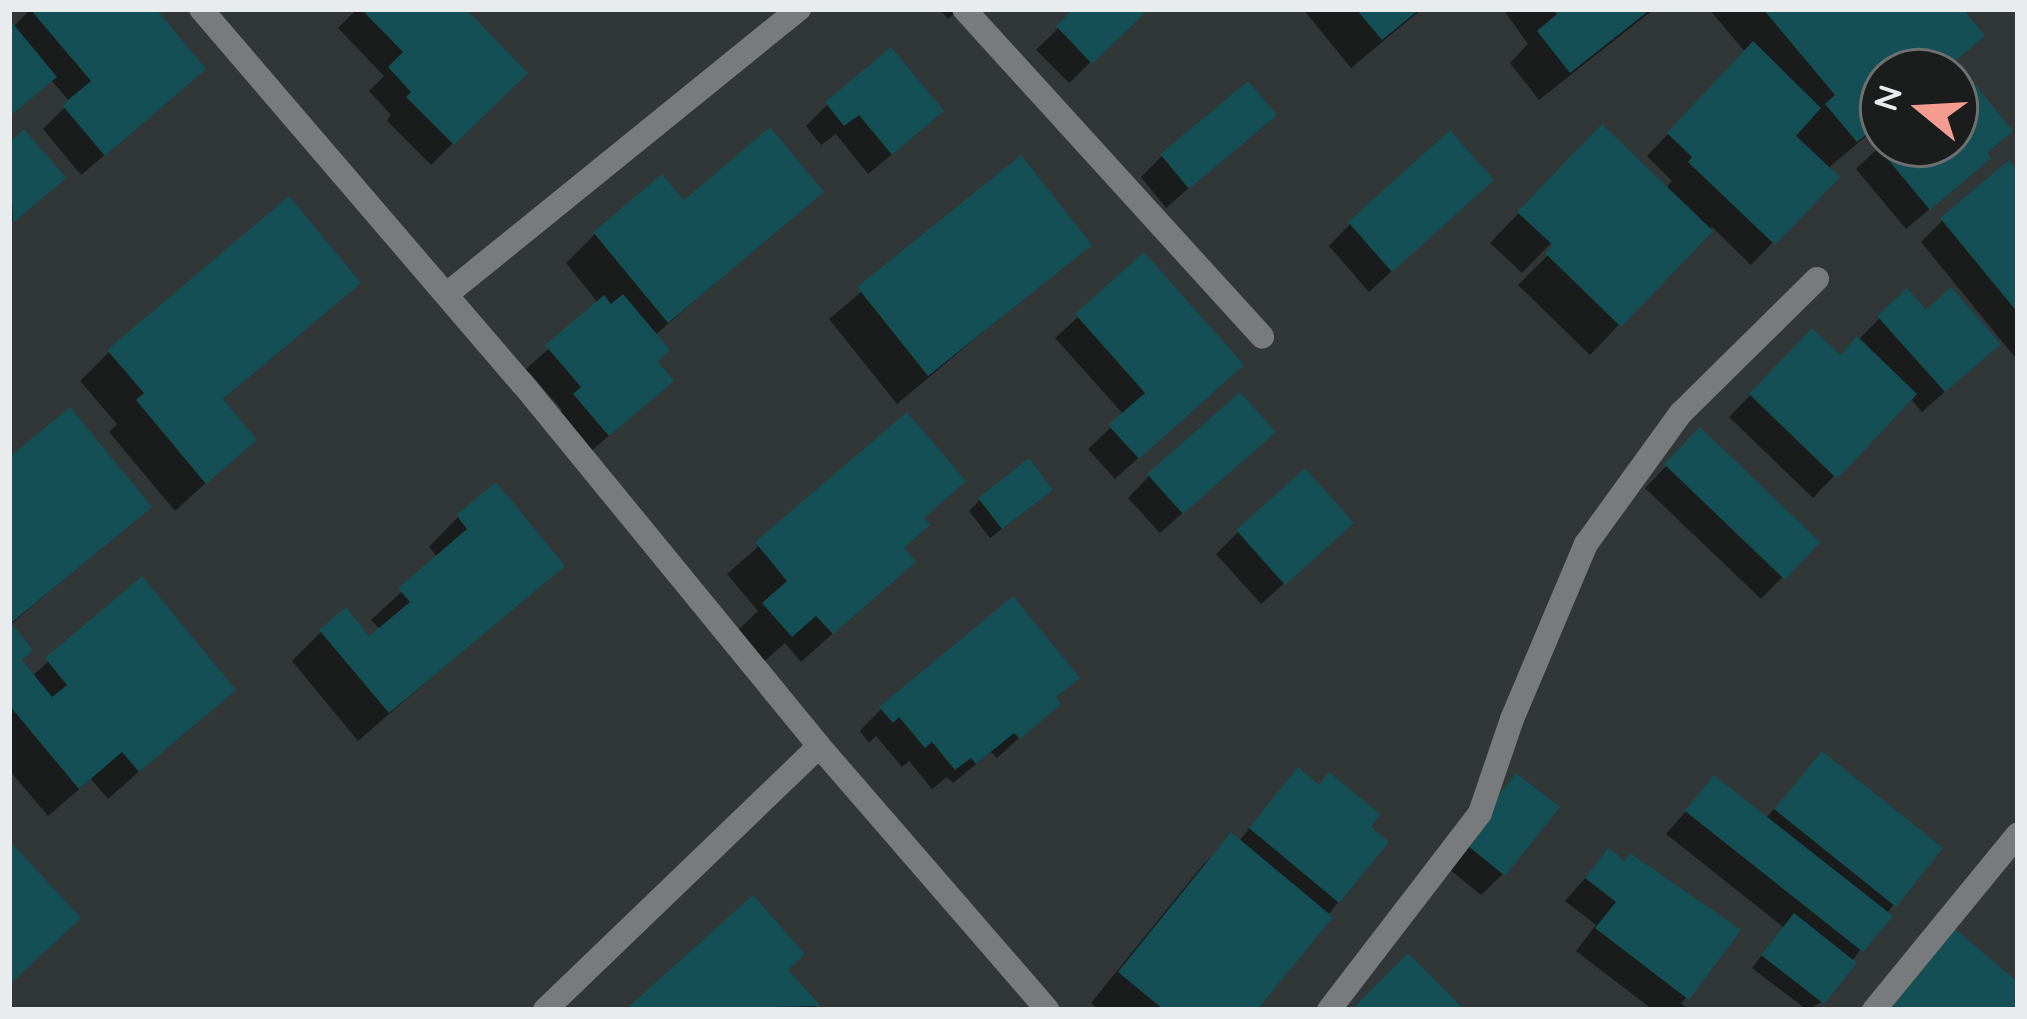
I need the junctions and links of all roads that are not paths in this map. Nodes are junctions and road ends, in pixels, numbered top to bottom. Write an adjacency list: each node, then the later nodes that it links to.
1 (201, 9): 5 (street)
2 (799, 9): 5 (street)
3 (964, 9): 6 (street)
4 (1817, 279): 11 (street)
5 (447, 294): 7 (street)
6 (1262, 337)
7 (818, 746): 9 (street); 10 (street)
8 (2018, 834): 12 (street)
9 (545, 1010)
10 (1048, 1010)
11 (1329, 1010)
12 (1874, 1010)

